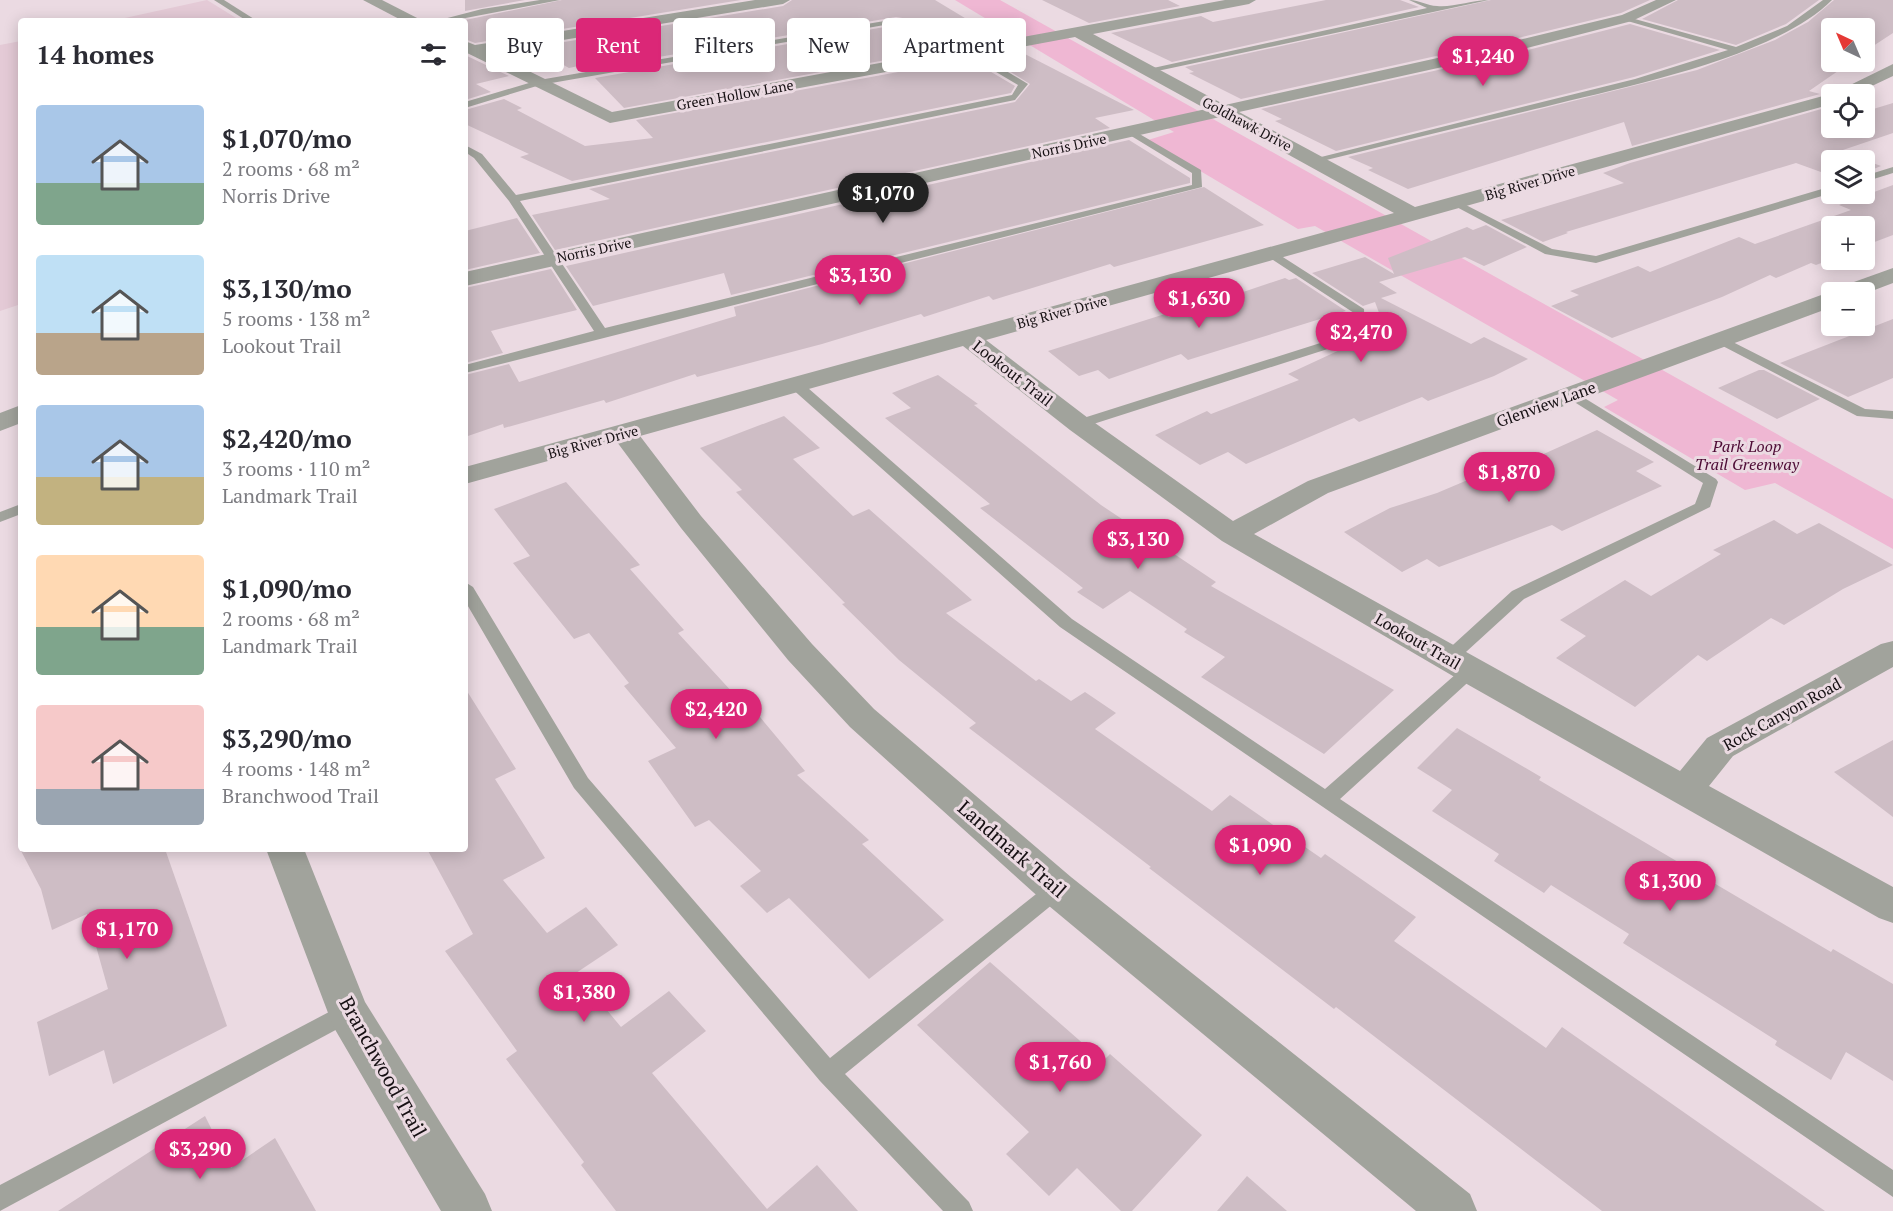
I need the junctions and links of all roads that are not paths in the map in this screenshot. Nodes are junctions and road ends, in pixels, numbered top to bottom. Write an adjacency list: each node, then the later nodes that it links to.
1 (218, 0): 11 (lane)
2 (370, 0): 12 (street)
3 (556, 0): 13 (lane)
4 (783, 0): 18 (street)
5 (1249, 0): 16 (street, Green Hollow Lane)
6 (1413, 0): 10 (lane)
7 (1485, 0): 10 (lane)
8 (1669, 0): 14 (street, Norris Drive)
9 (1828, 0): 19 (lane)
10 (1436, 9): 21 (lane)
11 (248, 18)
12 (409, 18)
13 (453, 18)
14 (1627, 18): 19 (lane); 28 (street, Norris Drive)
15 (882, 23): 24 (lane)
16 (1080, 33): 17 (street, Green Hollow Lane); 21 (street, Goldhawk Drive)
17 (1026, 43)
18 (469, 48): 24 (street)
19 (1737, 50): 31 (lane)
20 (882, 69): 24 (street, Green Hollow Lane)
21 (1148, 70): 28 (street, Goldhawk Drive)
22 (1892, 71): 25 (street)
23 (1002, 72): 35 (lane)
24 (539, 83): 27 (lane)
25 (1864, 84)
26 (1821, 101): 36 (street, Big River Drive)
27 (468, 104)
28 (1223, 111): 29 (street, Norris Drive); 31 (street, Goldhawk Drive)
29 (1131, 132): 39 (street, Norris Drive); 44 (lane)
30 (468, 150): 35 (lane)
31 (1314, 160): 37 (street, Goldhawk Drive)
32 (1893, 170): 33 (lane)
33 (1875, 176)
34 (1821, 192): 36 (lane)
35 (513, 199): 39 (lane)
36 (1456, 204): 37 (street, Big River Drive)
37 (1414, 215): 38 (street, Big River Drive)
38 (1271, 254): 45 (street, Big River Drive); 53 (lane)
39 (552, 260): 41 (street, Norris Drive); 44 (lane)
40 (1893, 275): 42 (street)
41 (468, 278)
42 (1874, 282)
43 (1821, 303): 46 (street, Glenview Lane)
44 (602, 333): 47 (lane)
45 (967, 337): 48 (street, Big River Drive); 53 (street, Lookout Trail)
46 (1721, 340): 49 (street, Glenview Lane); 51 (lane)
47 (468, 368)
48 (795, 384): 54 (street, Big River Drive); 63 (lane)
49 (1573, 395): 58 (street, Glenview Lane); 61 (lane)
50 (18, 414): 52 (street)
51 (1893, 415)
52 (0, 423)
53 (1079, 424): 58 (street, Lookout Trail)
54 (624, 434): 55 (street, Big River Drive); 65 (street, Landmark Trail)
55 (468, 475)
56 (18, 510): 57 (lane)
57 (0, 517)
58 (1232, 534): 61 (street, Lookout Trail)
59 (468, 592): 68 (lane)
60 (1893, 652): 62 (street, Rock Canyon Road)
61 (1460, 665): 62 (street, Lookout Trail); 63 (lane)
62 (1685, 791): 66 (street, Lookout Trail)
63 (1326, 800): 69 (lane)
64 (286, 852): 67 (street, Branchwood Trail)
65 (1057, 889): 68 (lane); 73 (street, Landmark Trail)
66 (1893, 906)
67 (348, 1012): 70 (lane); 71 (street, Branchwood Trail)
68 (828, 1073): 72 (lane)
69 (1893, 1185)
70 (0, 1199)
71 (468, 1211)
72 (960, 1211)
73 (1454, 1211)

